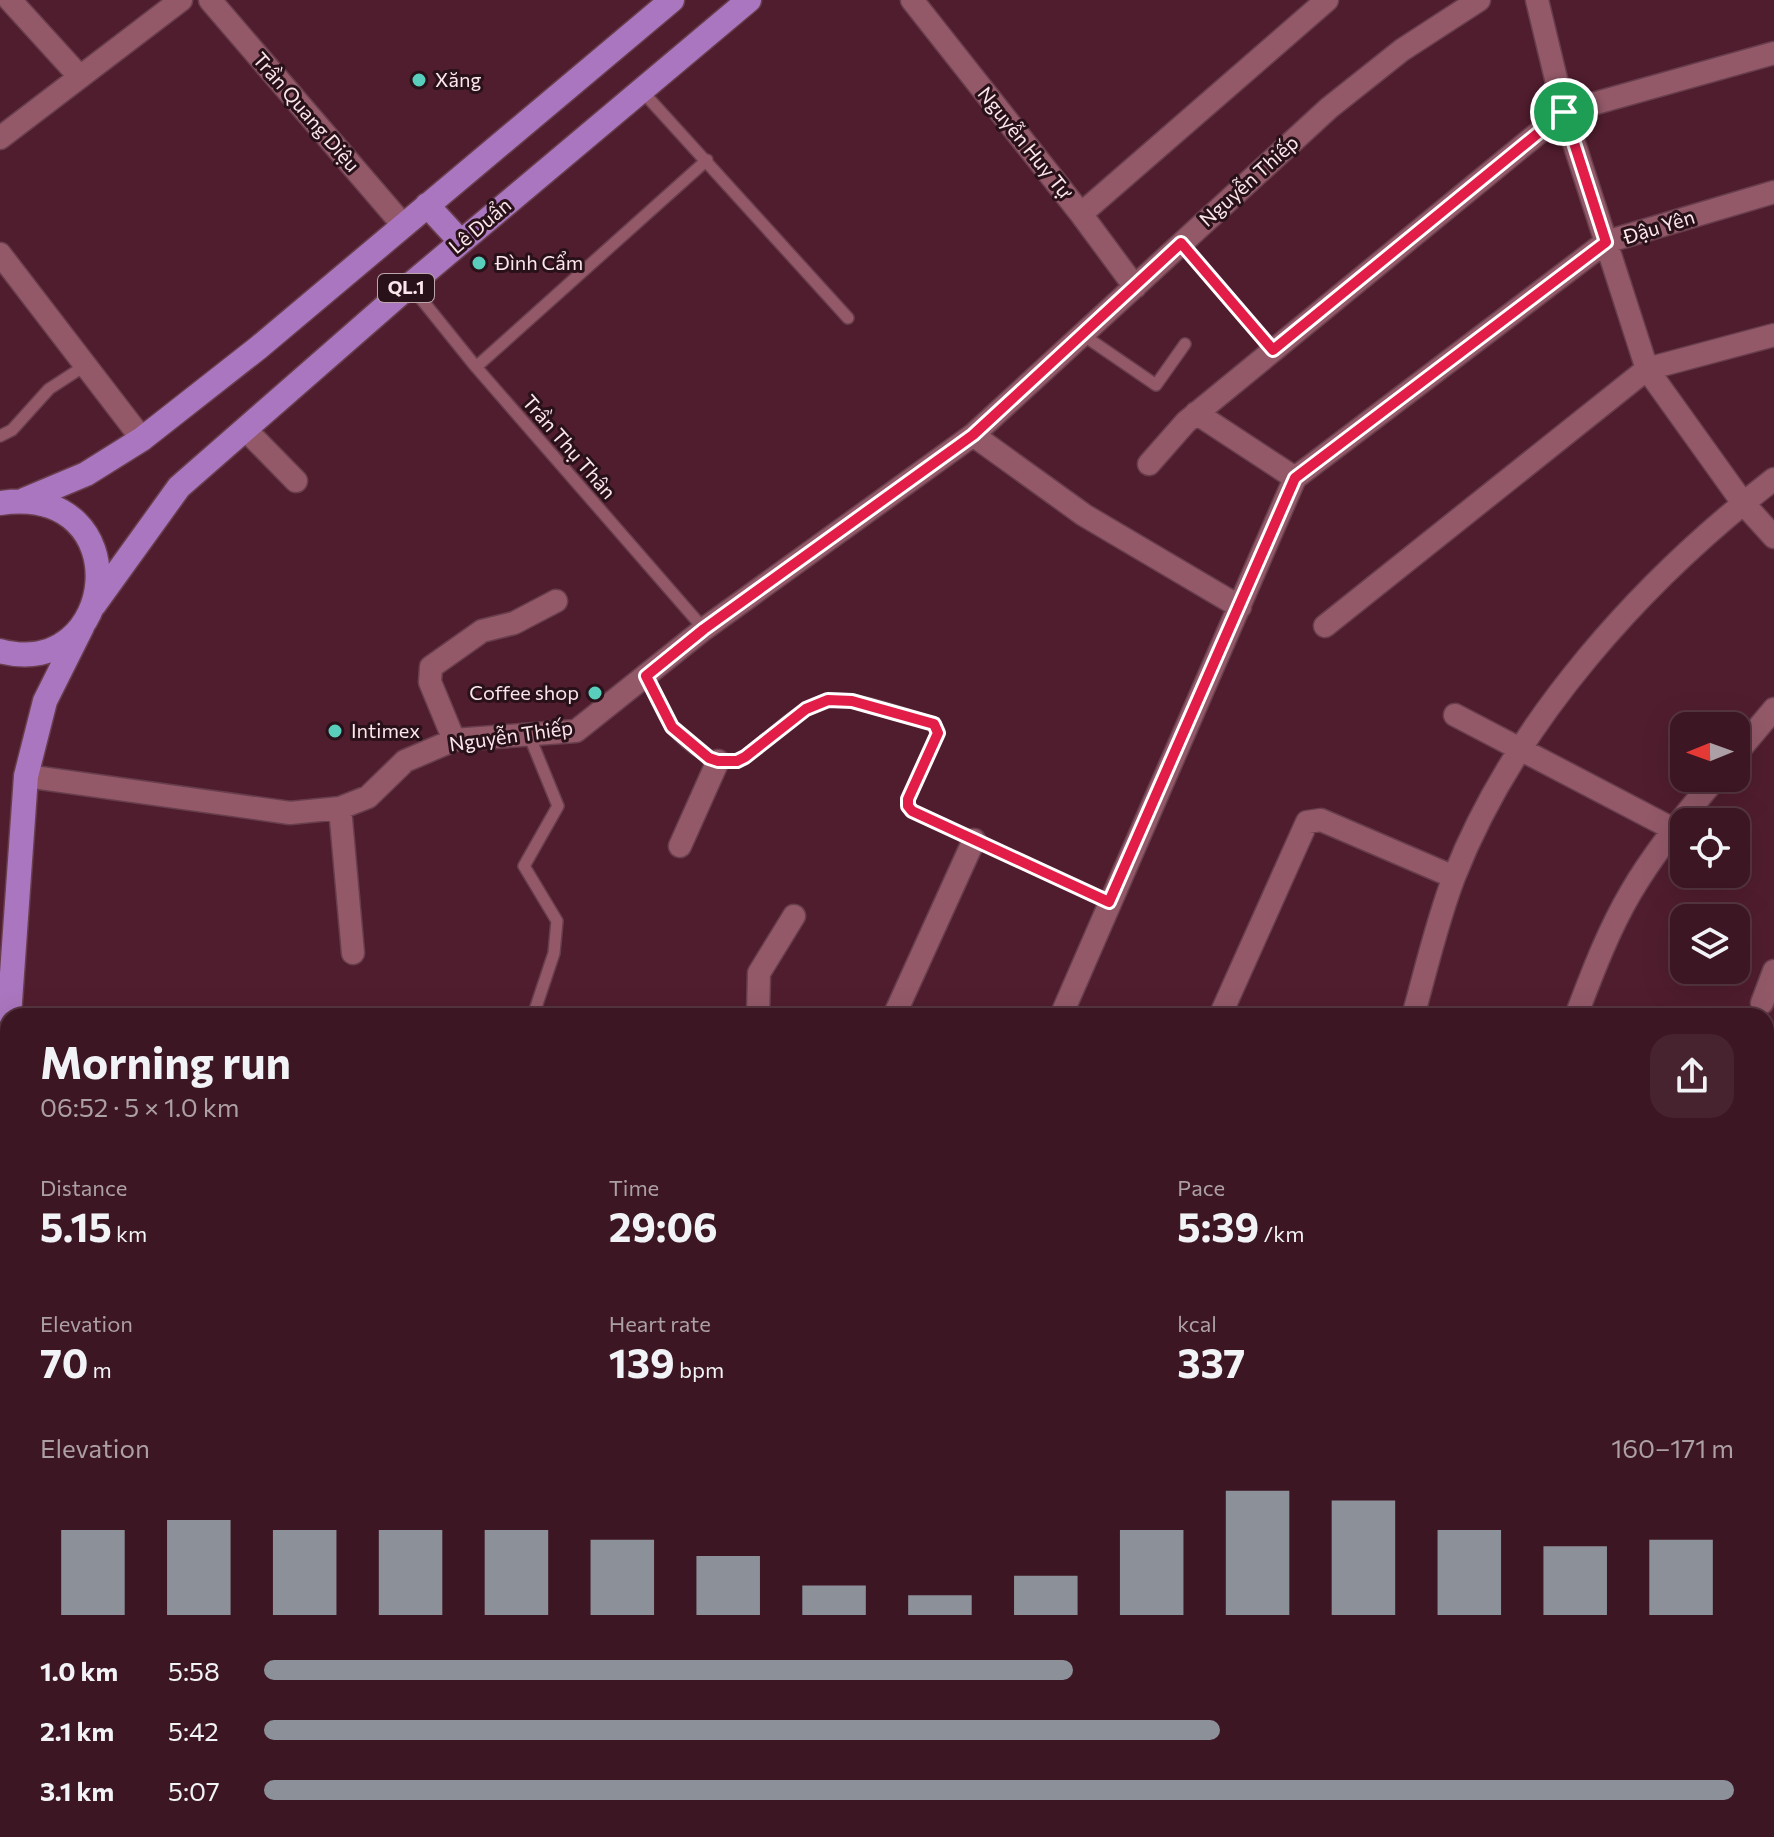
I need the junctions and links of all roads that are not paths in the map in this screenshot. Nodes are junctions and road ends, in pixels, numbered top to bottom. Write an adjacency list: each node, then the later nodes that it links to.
1 (10, 0): 11 (street)
2 (181, 0): 11 (street)
3 (210, 0): 19 (street, Trần Quang Diệu)
4 (672, 0): 17 (main road, QL.1)
5 (749, 0): 12 (main road, Lê Duẩn / QL.1)
6 (912, 0): 18 (street, Nguyễn Huy Tự)
7 (1327, 0): 18 (street)
8 (1479, 0): 22 (street, Nguyễn Thiếp)
9 (1537, 0): 13 (street)
10 (1774, 53): 13 (street)
11 (80, 77): 14 (street)
12 (642, 90): 15 (lane); 20 (main road, Lê Duẩn / QL.1)
13 (1564, 112): 21 (street); 30 (street)
14 (0, 138)
15 (707, 160): 26 (lane); 32 (lane)
16 (1774, 192): 21 (street, Đậu Yên)
17 (427, 205): 19 (main road, QL.1); 20 (main road)
18 (1081, 214): 25 (street, Nguyễn Huy Tự)
19 (403, 225): 38 (main road, QL.1)
20 (461, 242): 24 (main road, Lê Duẩn / QL.1)
21 (1606, 242): 33 (street); 40 (street, Đậu Yên)
22 (1181, 243): 25 (street, Nguyễn Thiếp); 30 (lane)
23 (0, 254): 31 (street)
24 (410, 285): 32 (lane, Trần Thụ Thân); 35 (main road, Lê Duẩn / QL.1)
25 (1135, 287): 27 (street, Nguyễn Thiếp)
26 (848, 318)
27 (1083, 335): 29 (lane); 36 (street, Nguyễn Thiếp)
28 (1774, 335): 33 (street)
29 (1185, 344)
30 (1273, 350): 34 (street)
31 (86, 365): 37 (lane); 38 (street)
32 (476, 367): 51 (lane, Trần Thụ Thân)
33 (1647, 369): 44 (street); 49 (street)
34 (1196, 413): 39 (street); 40 (street)
35 (246, 430): 42 (street); 47 (main road, Lê Duẩn / QL.1)
36 (973, 435): 48 (street); 51 (street, Nguyễn Thiếp)
37 (0, 436)
38 (142, 439): 43 (main road, QL.1)
39 (1149, 464)
40 (1295, 478): 48 (street, Đậu Yên)
41 (1774, 479): 44 (street)
42 (296, 481)
43 (12, 501): 47 (main road, QL.1)
44 (1743, 503): 45 (street); 59 (street)
45 (1774, 537)
46 (556, 601): 58 (street)
47 (94, 605): 50 (main road, QL.1)
48 (1240, 607): 70 (street, Đậu Yên)
49 (1325, 626)
50 (82, 627): 52 (main road, QL.1); 61 (main road, QL.1)
51 (704, 629): 53 (street, Nguyễn Thiếp)
52 (0, 651)
53 (646, 676): 56 (street, Nguyễn Thiếp); 60 (lane)
54 (1774, 709): 57 (street)
55 (1455, 715): 59 (street)
56 (529, 735): 58 (street, Nguyễn Thiếp); 76 (lane)
57 (1750, 737)
58 (454, 740): 63 (street, Nguyễn Thiếp)
59 (1521, 748): 65 (street); 69 (street)
60 (718, 761): 67 (lane); 68 (street)
61 (26, 776): 63 (street, Nguyễn Thiếp); 75 (main road, QL.1)
62 (1704, 792): 64 (street)
63 (340, 808): 72 (street)
64 (1691, 808)
65 (1670, 827)
66 (1670, 833): 82 (street)
67 (974, 840): 70 (lane); 78 (street)
68 (680, 846)
69 (1454, 877): 80 (street); 81 (street)
70 (1109, 902): 79 (street, Đậu Yên)
71 (794, 916): 77 (street)
72 (353, 953)
73 (1774, 971): 74 (street)
74 (1765, 1006)
75 (10, 1008)
76 (536, 1008)
77 (758, 1008)
78 (898, 1008)
79 (1064, 1008)
80 (1224, 1008)
81 (1415, 1008)
82 (1579, 1008)
83 (0, 1141): 84 (main road)
84 (0, 1151)

